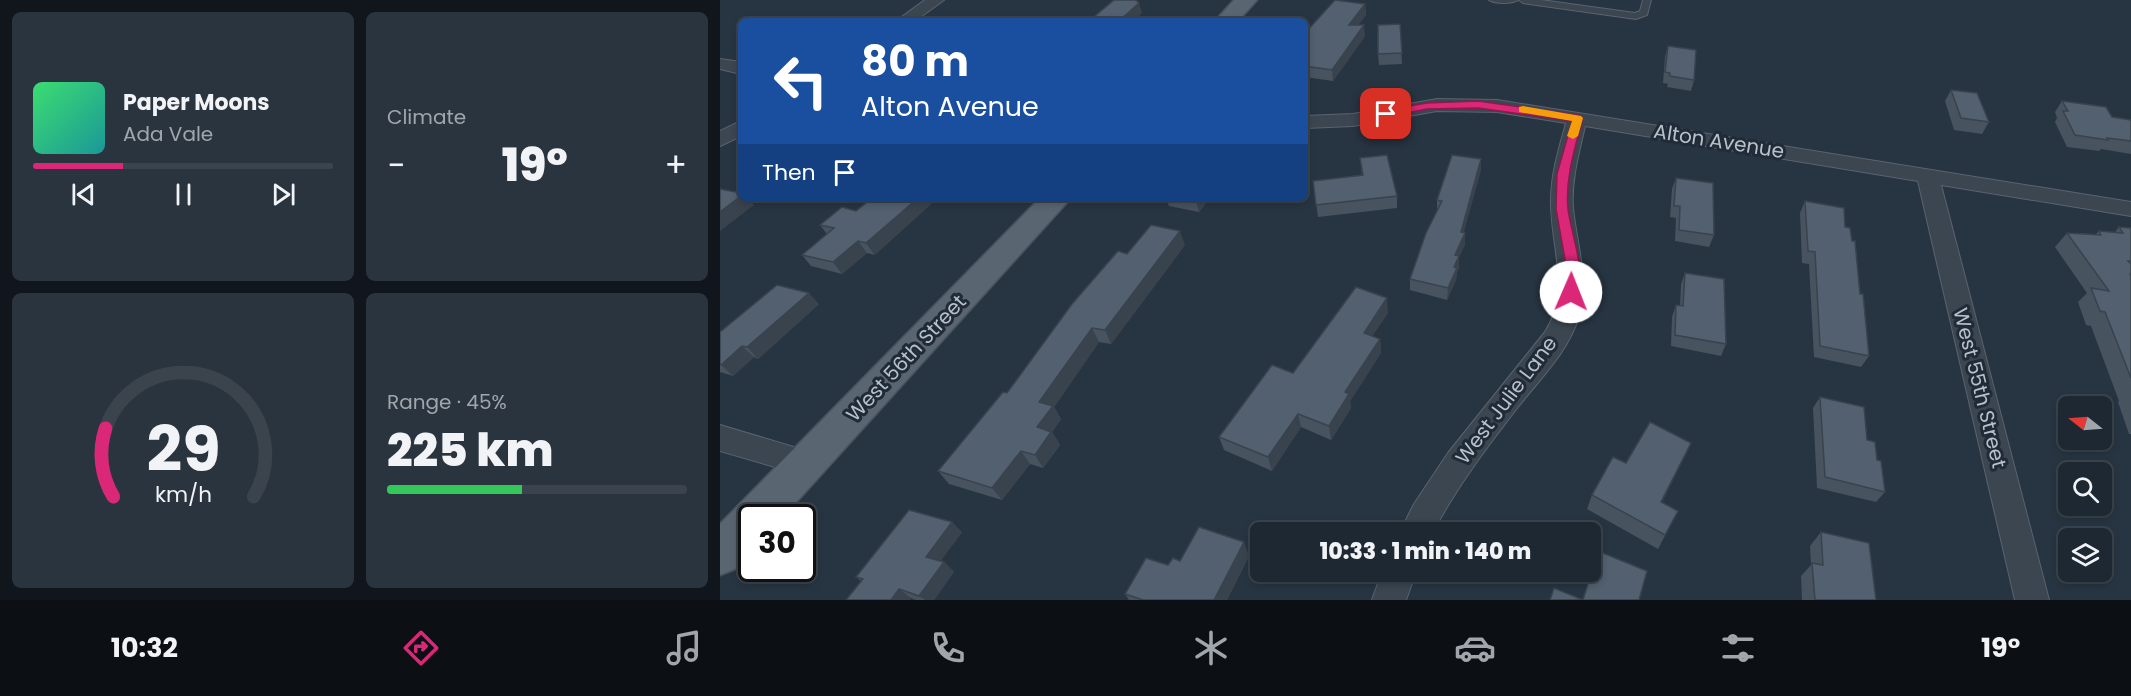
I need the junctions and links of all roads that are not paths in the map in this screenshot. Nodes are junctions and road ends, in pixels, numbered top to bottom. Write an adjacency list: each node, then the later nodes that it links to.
1 (936, 0): 7 (street)
2 (1246, 0): 8 (main road)
3 (1494, 0): 4 (lane)
4 (1515, 0)
5 (1523, 0): 6 (lane)
6 (1647, 0)
7 (909, 18)
8 (1229, 18)
9 (720, 64): 10 (street)
10 (738, 67)
11 (1578, 118): 12 (street, Alton Avenue); 15 (street, Alton Avenue); 21 (street, West Julie Lane)
12 (1308, 122)
13 (738, 129): 14 (street)
14 (720, 140)
15 (1928, 176): 17 (street, Alton Avenue); 26 (street, West 55th Street)
16 (1054, 201): 19 (main road, West 56th Street)
17 (2131, 209)
18 (720, 438): 19 (street)
19 (806, 463): 20 (main road, West 56th Street)
20 (767, 504)
21 (1422, 522)
22 (738, 535): 23 (main road, West 56th Street)
23 (720, 554)
24 (1395, 582): 25 (street)
25 (1389, 600)
26 (2032, 600)

